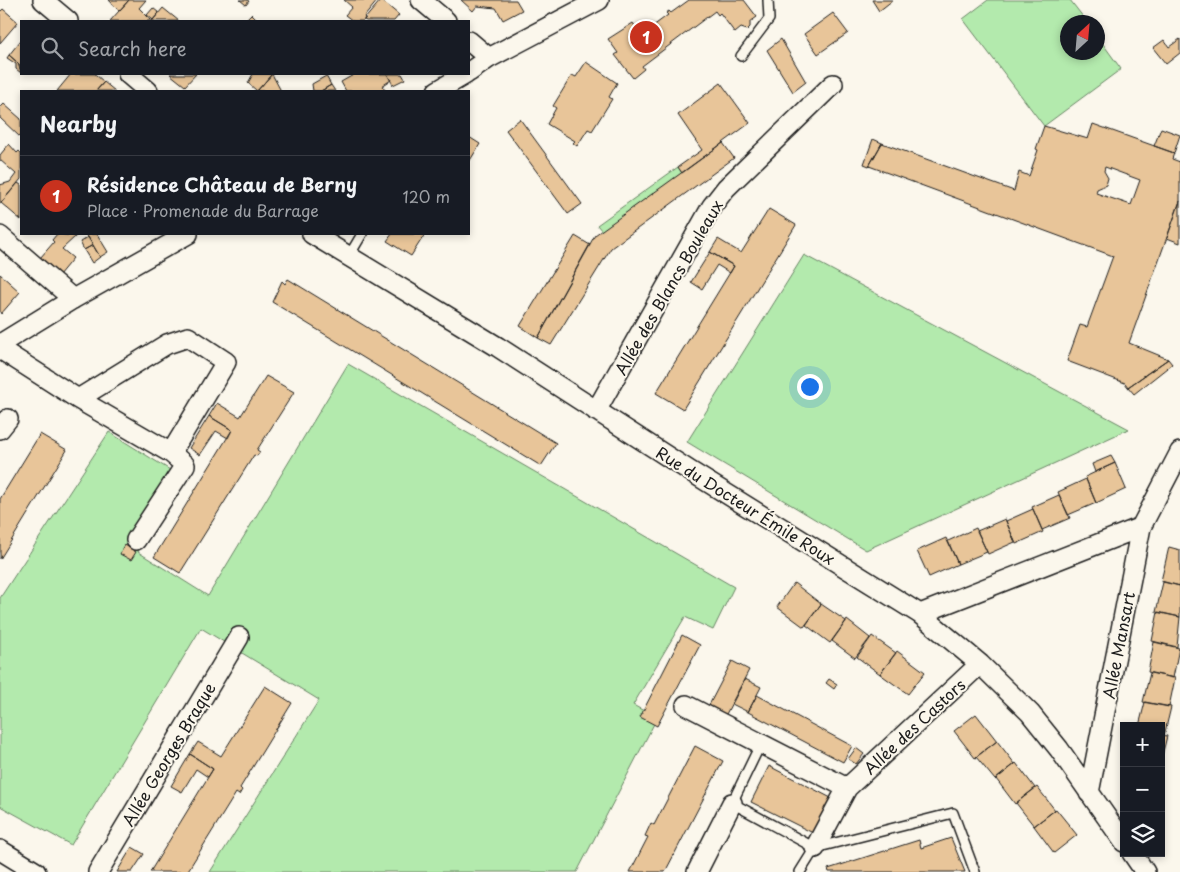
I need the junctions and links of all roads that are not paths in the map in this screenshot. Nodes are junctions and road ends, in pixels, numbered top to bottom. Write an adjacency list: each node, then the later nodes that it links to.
1 (43, 0): 5 (street)
2 (421, 0): 6 (street)
3 (599, 0): 9 (street)
4 (768, 0): 8 (lane)
5 (67, 20)
6 (445, 20)
7 (470, 42): 9 (street)
8 (741, 56)
9 (489, 58): 10 (street)
10 (470, 71)
11 (129, 75): 14 (street)
12 (464, 75): 15 (street)
13 (833, 84): 25 (street, Allée des Blancs Bouleaux)
14 (147, 90)
15 (439, 90)
16 (186, 235): 21 (street)
17 (314, 235): 20 (street, Rue du Docteur Émile Roux)
18 (361, 235): 20 (lane)
19 (0, 236): 21 (street)
20 (349, 256): 25 (street, Rue du Docteur Émile Roux)
21 (73, 299): 22 (street)
22 (0, 344)
23 (0, 349): 24 (street)
24 (78, 399): 27 (street); 27 (street)
25 (596, 411): 30 (street, Rue du Docteur Émile Roux)
26 (1180, 452): 28 (street, Allée Mansart)
27 (171, 453): 29 (street)
28 (1141, 527): 30 (street); 36 (street, Allée Mansart)
29 (136, 540)
30 (920, 614): 32 (street, Rue du Docteur Émile Roux)
31 (239, 636): 43 (street, Allée Georges Braque)
32 (980, 664): 35 (street, Allée des Castors); 36 (street, Rue du Docteur Émile Roux)
33 (686, 704): 34 (street)
34 (761, 743): 35 (street); 37 (lane)
35 (847, 788): 39 (street, Allée des Castors)
36 (1089, 793): 38 (street, Rue du Docteur Émile Roux)
37 (732, 803): 39 (lane); 44 (street)
38 (1120, 836)
39 (815, 848): 45 (lane); 46 (lane)
40 (0, 850): 42 (street)
41 (1135, 857): 47 (street)
42 (36, 872)
43 (98, 872)
44 (697, 872)
45 (800, 872)
46 (975, 872)
47 (1145, 872)

